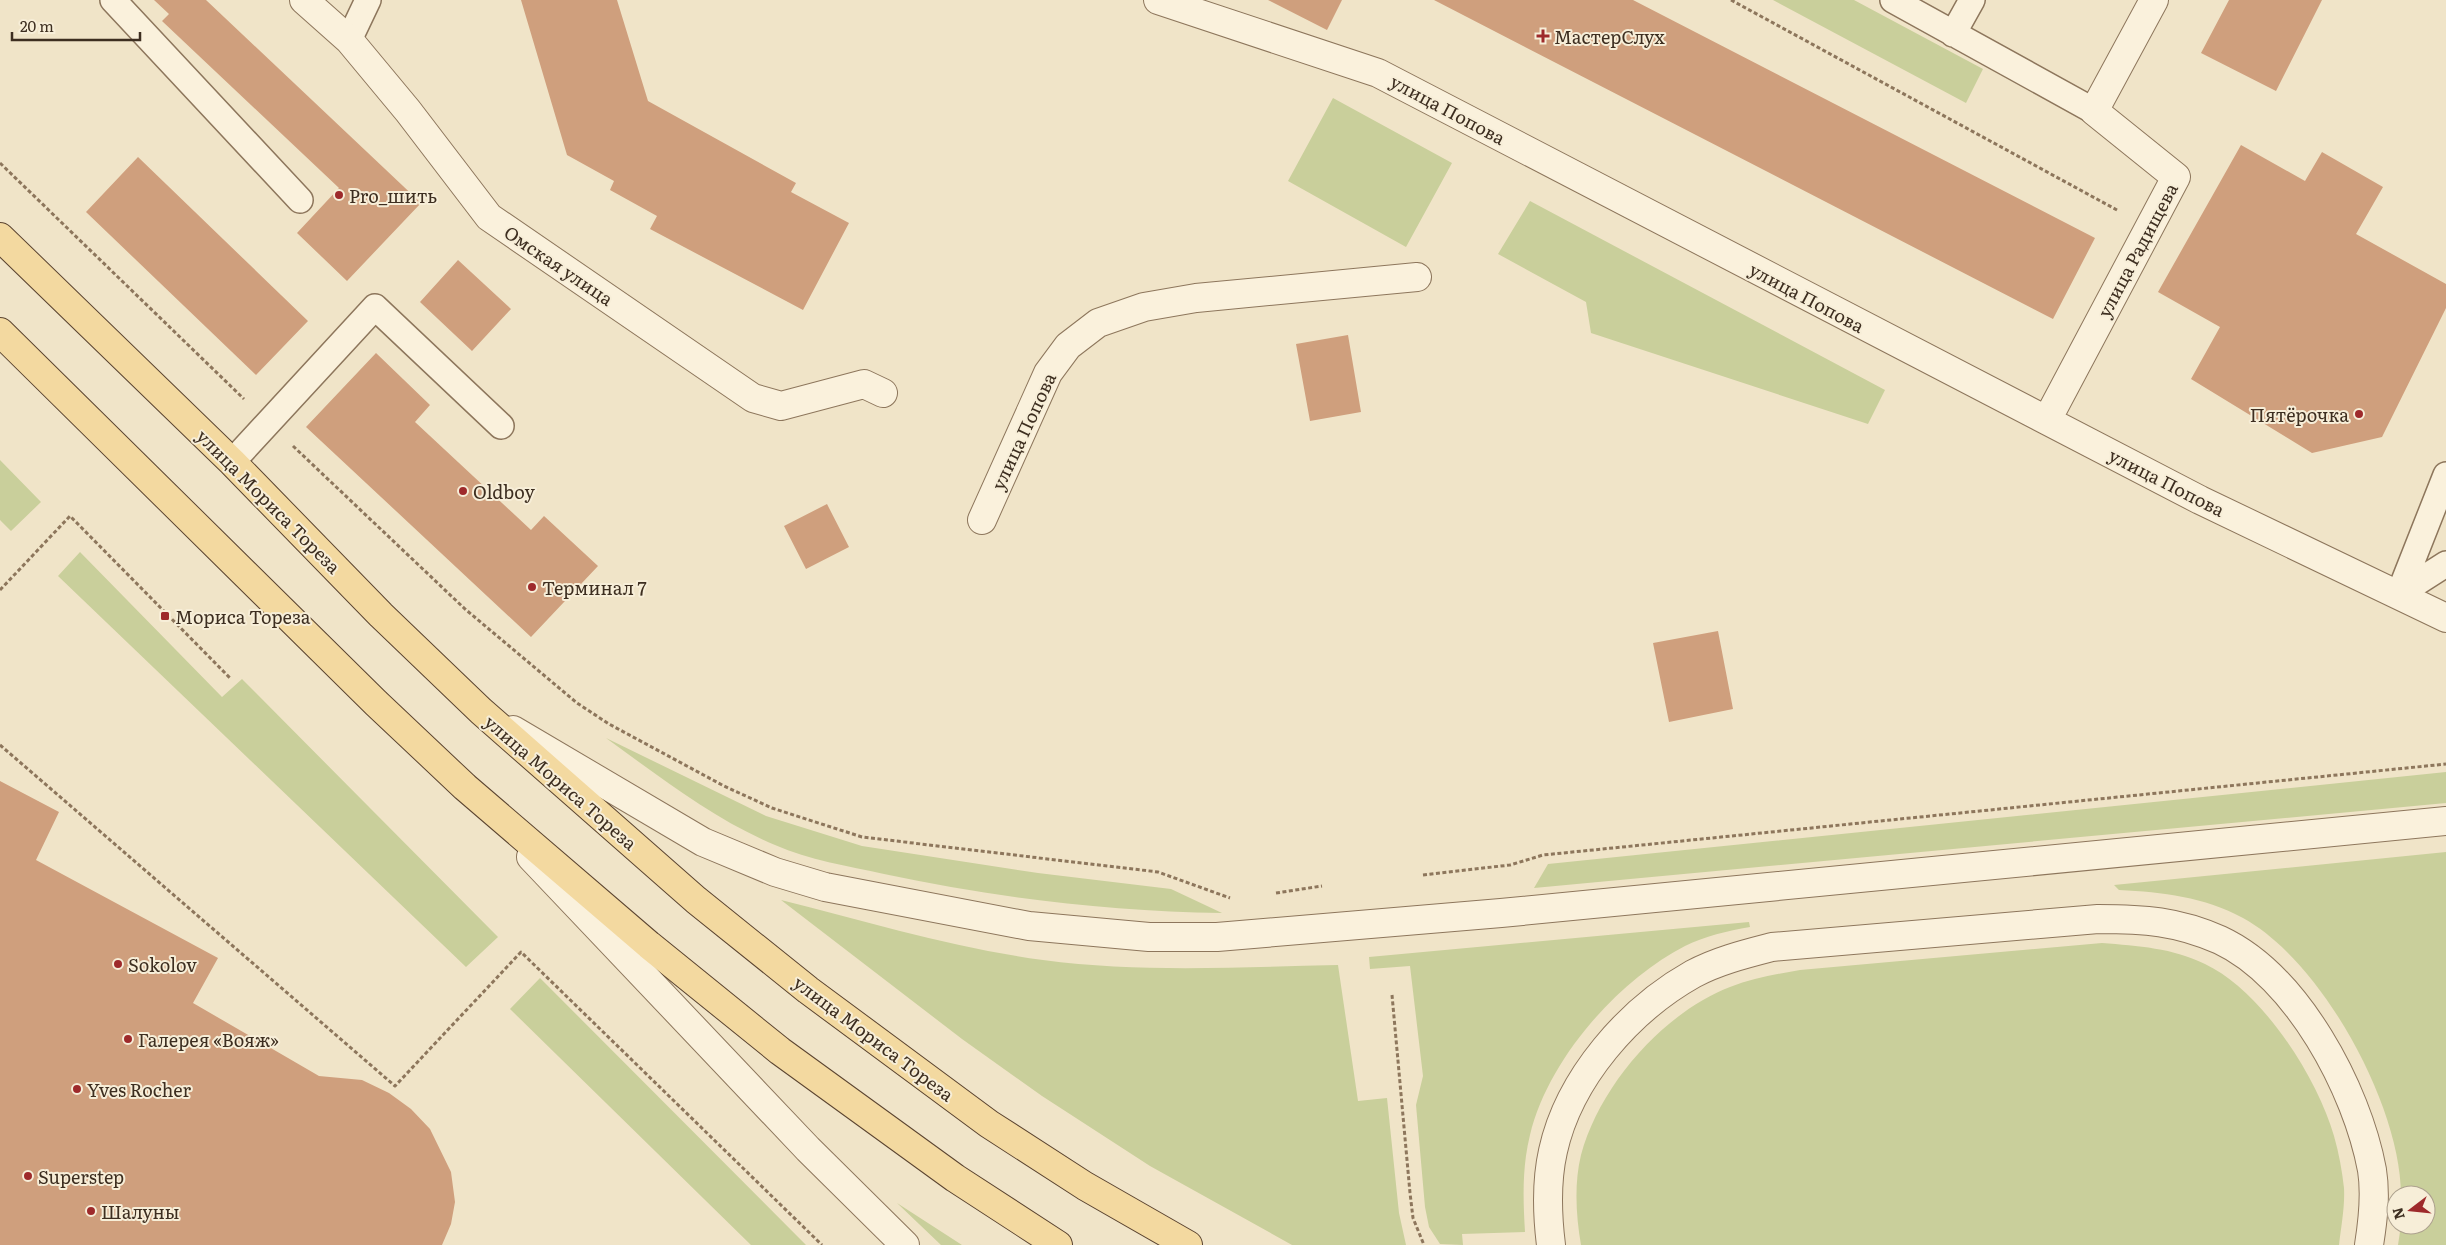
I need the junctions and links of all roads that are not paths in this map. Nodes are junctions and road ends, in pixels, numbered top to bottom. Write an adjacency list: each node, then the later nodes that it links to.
1 (113, 0): 11 (lane)
2 (304, 0): 9 (street, Омская улица)
3 (368, 0): 9 (lane)
4 (1158, 0): 16 (street, улица Попова)
5 (1892, 0): 8 (lane)
6 (1972, 0): 8 (lane)
7 (2154, 0): 10 (street)
8 (1953, 34): 10 (lane)
9 (349, 40): 15 (street, Омская улица)
10 (2094, 111): 16 (street, улица Радищева)
11 (300, 200)
12 (0, 238): 18 (main road, улица Мориса Тореза)
13 (1417, 277): 20 (street, улица Попова)
14 (0, 332): 25 (main road)
15 (883, 394)
16 (2047, 420): 22 (street, улица Попова)
17 (501, 426): 18 (lane)
18 (232, 462): 24 (main road, улица Мориса Тореза)
19 (2446, 475): 22 (lane)
20 (982, 520)
21 (2446, 564): 22 (lane)
22 (2399, 594): 23 (street, улица Попова)
23 (2446, 618)
24 (481, 711): 26 (street); 29 (main road, улица Мориса Тореза)
25 (465, 787): 27 (street); 28 (main road)
26 (2446, 821)
27 (905, 1245)
28 (1058, 1245)
29 (1188, 1245)
30 (1550, 1245): 31 (street)
31 (2369, 1245)

